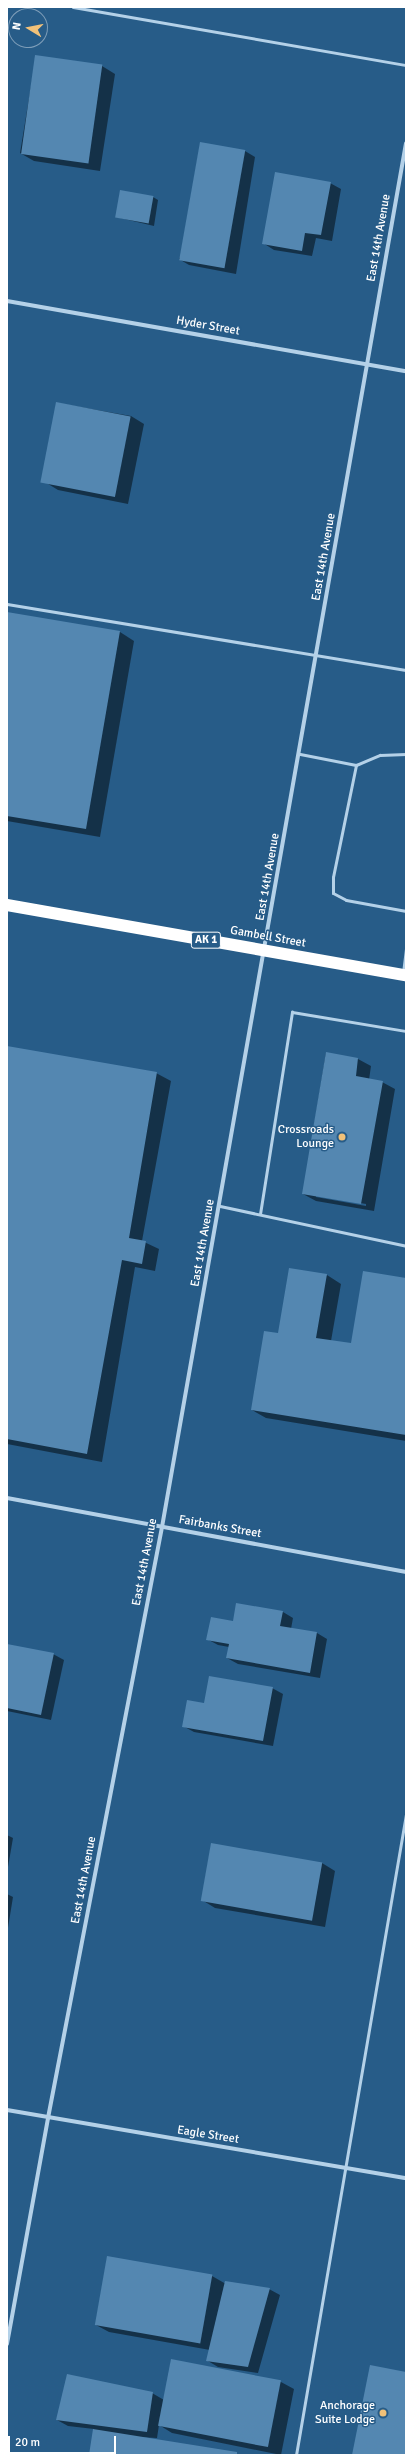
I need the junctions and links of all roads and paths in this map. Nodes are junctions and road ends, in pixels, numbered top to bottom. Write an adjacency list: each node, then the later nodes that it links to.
1 (73, 7): 2 (lane)
2 (406, 64)
3 (406, 143): 5 (street, East 14th Avenue)
4 (7, 301): 5 (street, Hyder Street)
5 (368, 364): 6 (street, Hyder Street); 8 (street, East 14th Avenue)
6 (406, 371)
7 (7, 604): 8 (lane)
8 (317, 653): 9 (lane); 10 (street, East 14th Avenue)
9 (406, 670)
10 (300, 754): 12 (lane); 16 (street, East 14th Avenue)
11 (406, 754): 12 (lane)
12 (356, 764): 14 (lane)
13 (7, 905): 16 (highway, Gambell Street / AK 1)
14 (406, 911)
15 (406, 949): 17 (lane)
16 (266, 951): 17 (highway, Gambell Street / AK 1); 19 (street, East 14th Avenue)
17 (404, 975)
18 (406, 1031): 20 (lane)
19 (220, 1206): 20 (lane); 23 (street, East 14th Avenue)
20 (260, 1214): 21 (lane)
21 (406, 1246)
22 (7, 1498): 23 (street, Fairbanks Street)
23 (162, 1527): 24 (street, Fairbanks Street); 27 (street, East 14th Avenue)
24 (406, 1572)
25 (406, 1814): 28 (lane)
26 (7, 2110): 27 (street, Eagle Street)
27 (48, 2118): 28 (street, Eagle Street); 30 (street, East 14th Avenue)
28 (345, 2168): 29 (street, Eagle Street); 31 (lane)
29 (406, 2178)
30 (7, 2344)
31 (296, 2455)

